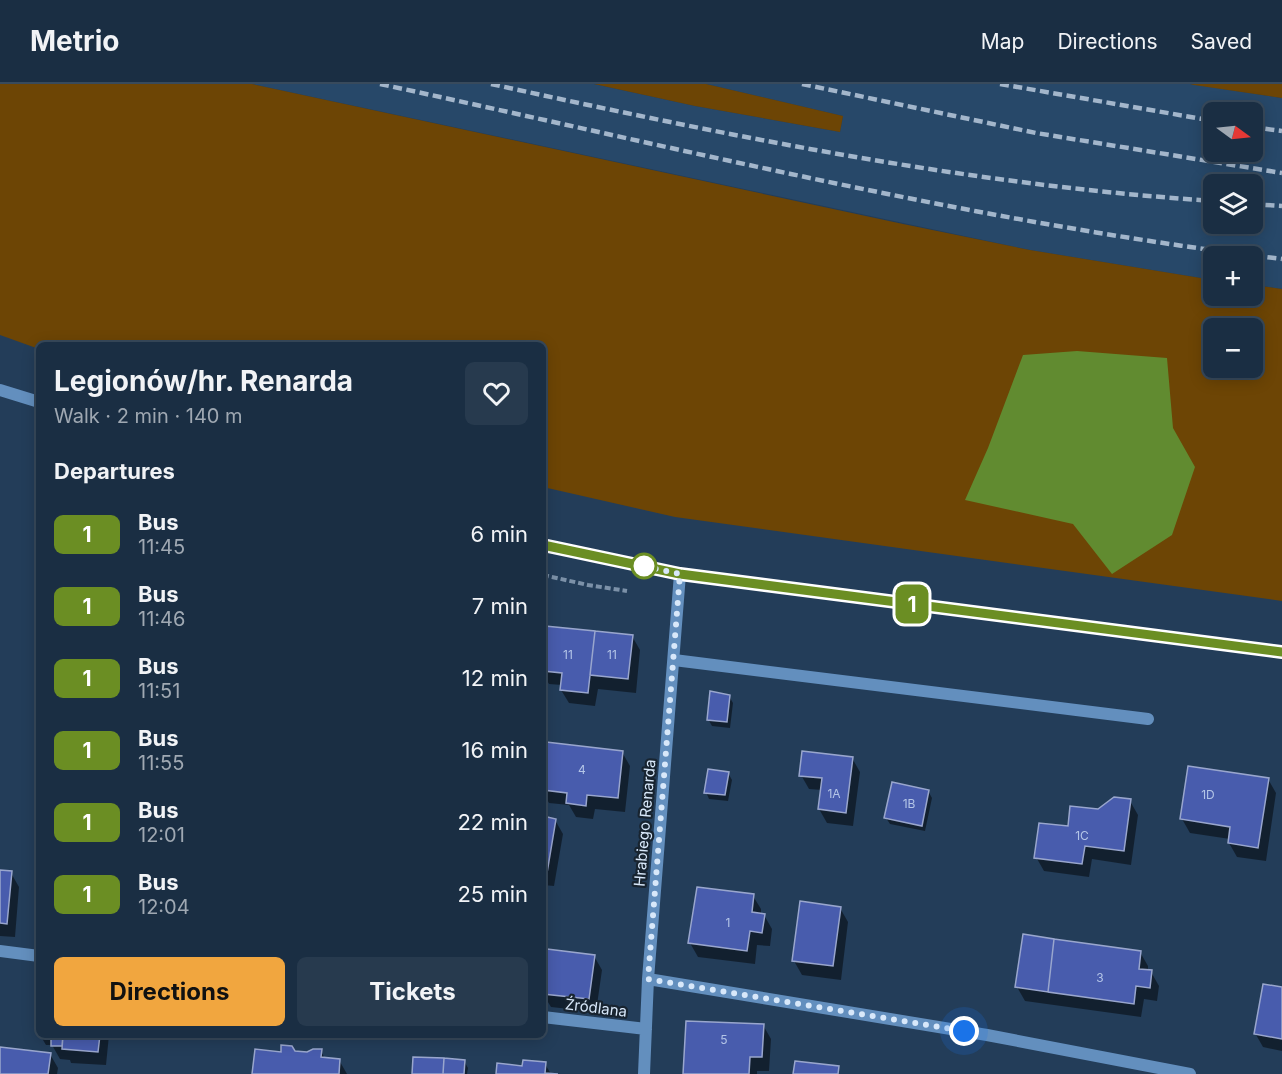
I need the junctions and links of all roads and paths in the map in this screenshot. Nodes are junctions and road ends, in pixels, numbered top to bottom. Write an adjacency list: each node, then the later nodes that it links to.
1 (0, 390): 2 (street)
2 (36, 401)
3 (546, 546): 4 (street)
4 (680, 574): 5 (street); 6 (street, Hrabiego Renarda)
5 (1282, 652)
6 (674, 660): 7 (street); 10 (street, Hrabiego Renarda)
7 (1148, 719)
8 (0, 951): 9 (street)
9 (36, 956)
10 (648, 979): 12 (street, Hrabiego Renarda); 14 (street)
11 (546, 1017): 12 (street, Źródlana)
12 (646, 1029): 13 (street, Hrabiego Renarda)
13 (644, 1074)
14 (1190, 1074)

